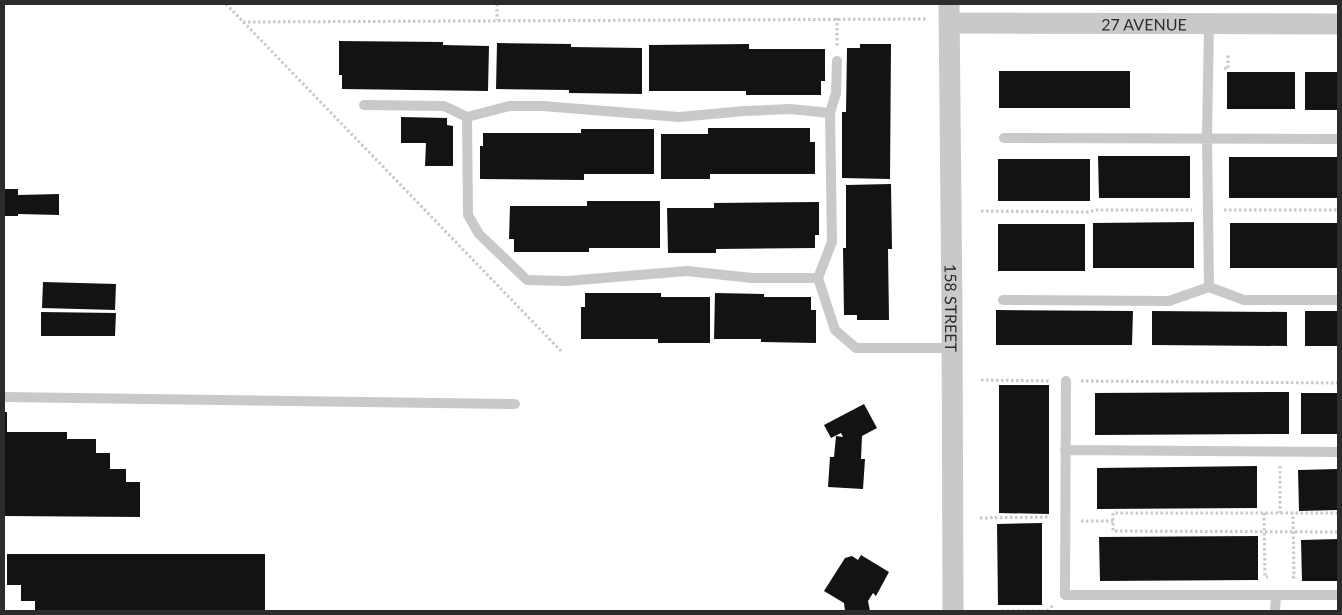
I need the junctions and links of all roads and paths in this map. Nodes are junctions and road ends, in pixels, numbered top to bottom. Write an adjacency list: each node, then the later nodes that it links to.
1 (226, 4): 7 (path)
2 (497, 4): 6 (path)
3 (949, 13): 8 (street, 27 AVENUE); 25 (street, 158 STREET)
4 (837, 18): 5 (path); 6 (path); 10 (path)
5 (928, 19)
6 (498, 20): 7 (path)
7 (243, 22): 26 (path)
8 (1208, 23): 9 (street, 27 AVENUE); 15 (lane)
9 (1338, 24)
10 (838, 61): 12 (lane)
11 (364, 105): 13 (lane)
12 (830, 113): 13 (lane); 21 (lane)
13 (467, 117): 21 (lane)
14 (1004, 138): 15 (lane)
15 (1207, 138): 16 (lane); 22 (lane)
16 (1338, 139)
17 (1197, 210): 20 (path)
18 (1223, 210): 19 (path)
19 (1338, 210)
20 (981, 211)
21 (818, 278): 25 (lane)
22 (1209, 287): 23 (lane); 24 (lane)
23 (1003, 300)
24 (1338, 300)
25 (952, 348): 51 (street, 158 STREET)
26 (561, 351)
27 (981, 380): 28 (path)
28 (1066, 381): 29 (path); 32 (lane)
29 (1338, 383)
30 (4, 397): 31 (lane)
31 (515, 404)
32 (1066, 450): 33 (lane); 48 (lane)
33 (1338, 452)
34 (1280, 477): 36 (path)
35 (1264, 513): 36 (path); 42 (path); 43 (path)
36 (1280, 513): 37 (path)
37 (1293, 513): 38 (path); 44 (path)
38 (1338, 513)
39 (1051, 517): 40 (path)
40 (980, 518)
41 (1095, 521): 42 (path)
42 (1113, 521): 43 (path)
43 (1264, 532): 44 (path); 46 (path)
44 (1293, 532): 45 (path); 47 (path)
45 (1338, 532)
46 (1272, 577)
47 (1286, 577)
48 (1066, 595): 49 (lane); 52 (path)
49 (1276, 595): 50 (lane); 53 (lane)
50 (1338, 595)
51 (953, 611)
52 (1001, 611)
53 (1276, 611)

